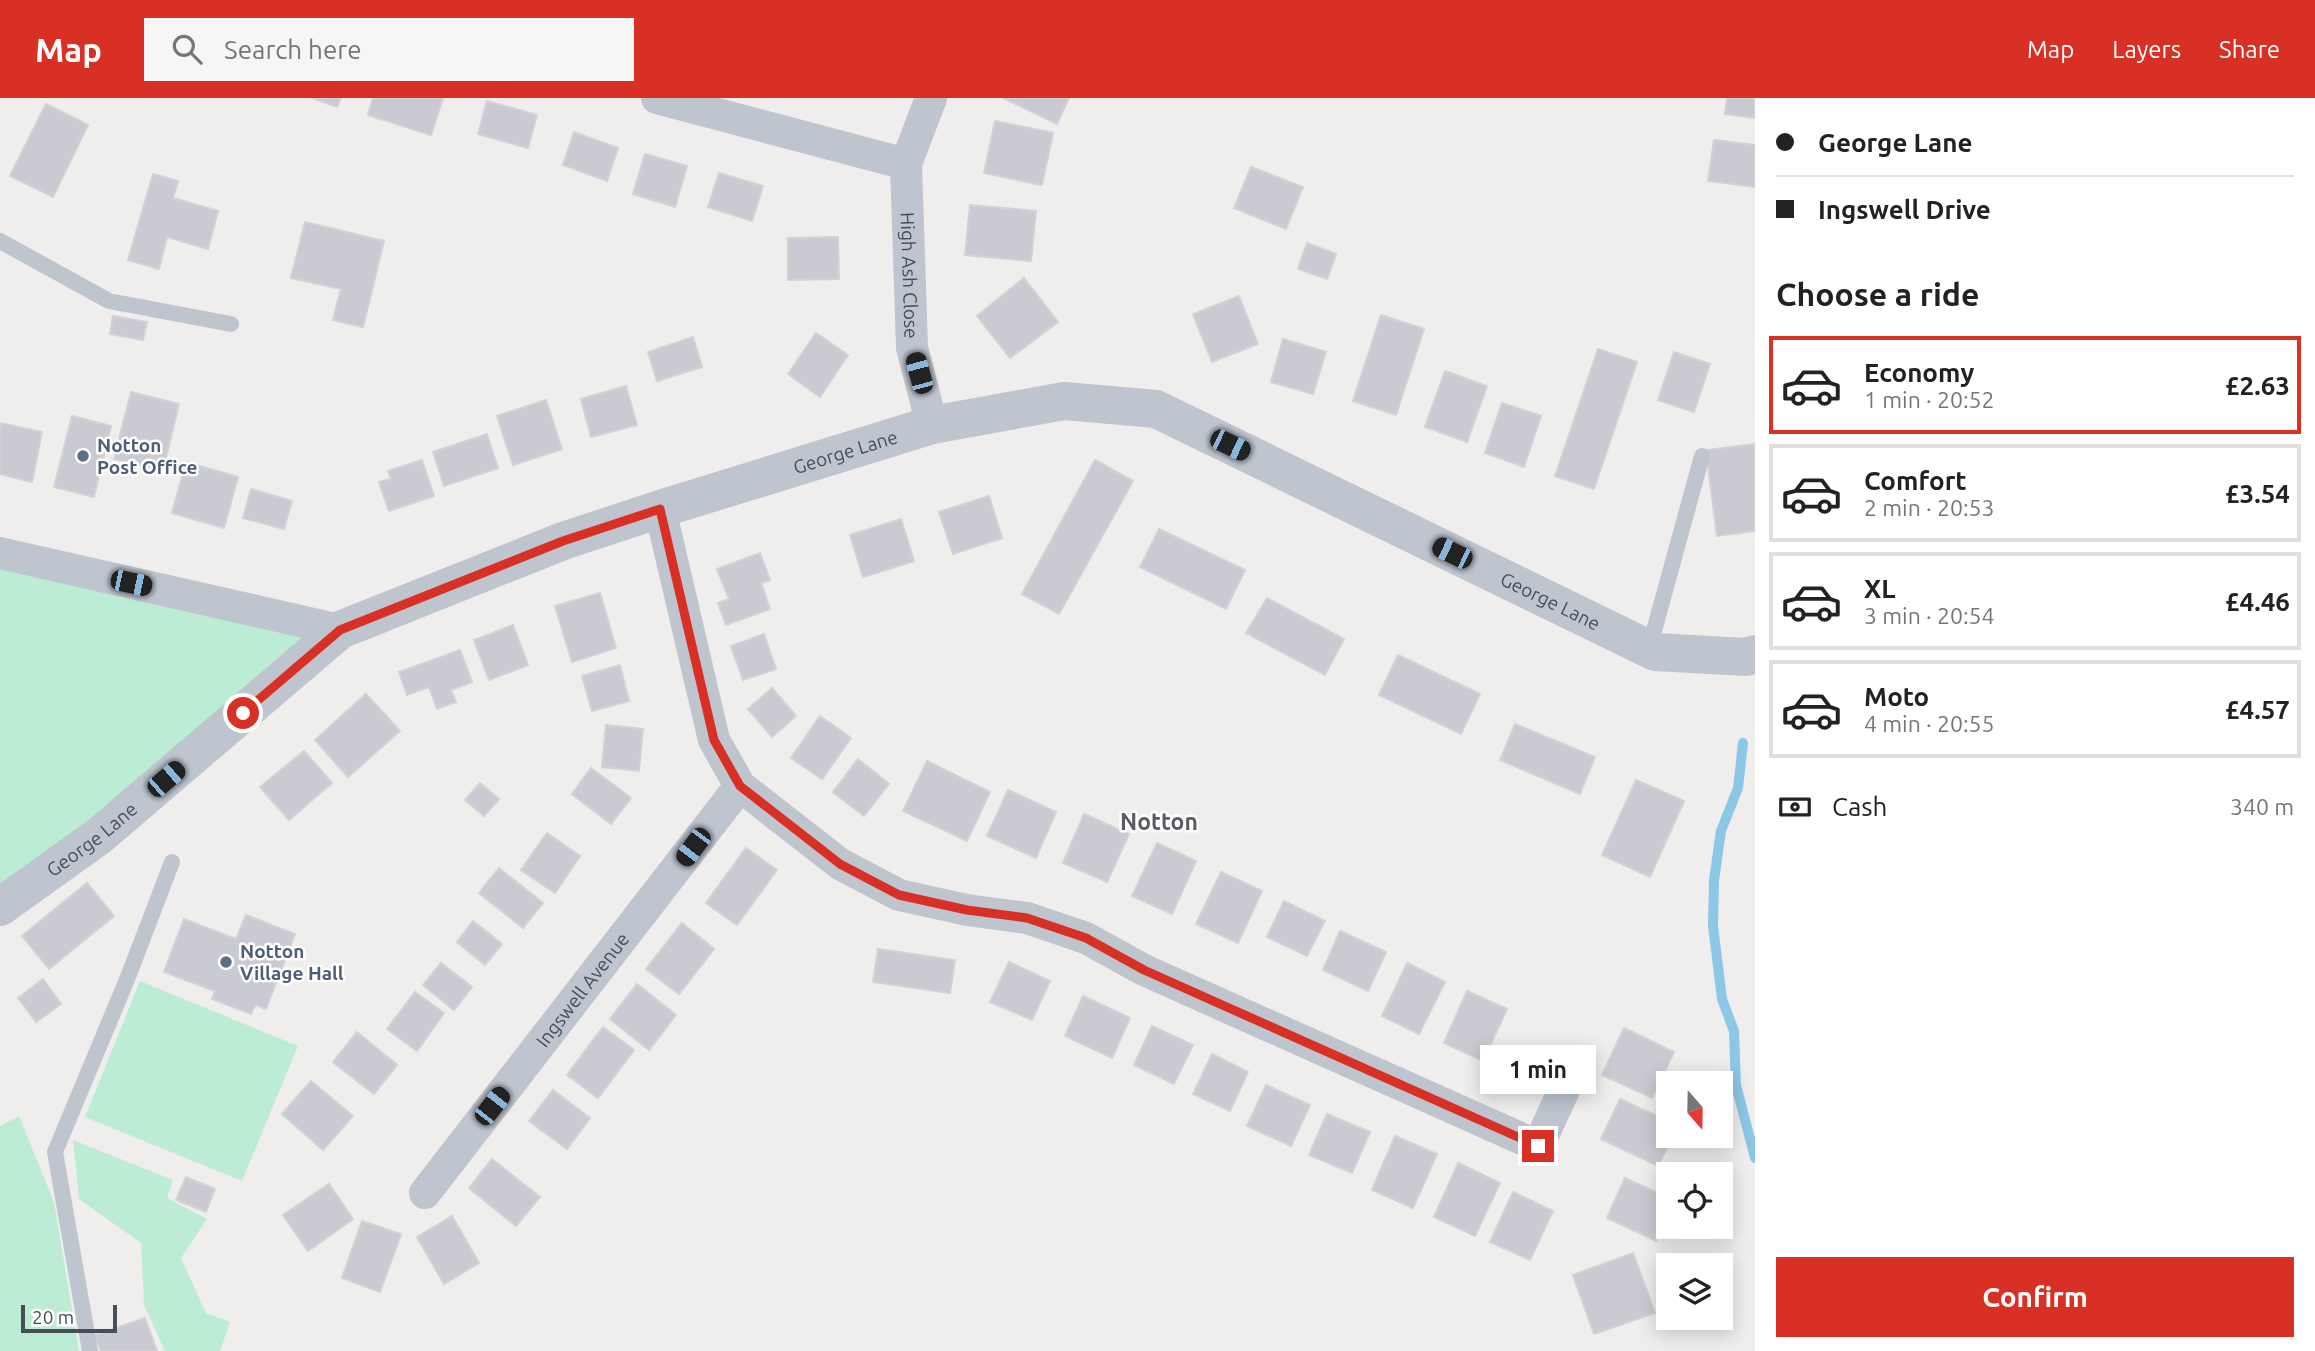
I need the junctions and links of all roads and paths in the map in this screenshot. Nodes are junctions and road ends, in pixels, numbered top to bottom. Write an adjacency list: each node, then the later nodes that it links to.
1 (657, 98): 3 (street)
2 (931, 98): 3 (street, High Ash Close)
3 (906, 164): 6 (street, High Ash Close)
4 (0, 241): 5 (lane)
5 (230, 324)
6 (932, 425): 8 (street, George Lane); 11 (street, George Lane)
7 (1702, 456): 11 (lane)
8 (660, 509): 10 (street, George Lane); 13 (street)
9 (0, 553): 10 (street)
10 (340, 630): 15 (street, George Lane)
11 (1650, 649): 12 (street, George Lane)
12 (1755, 654)
13 (740, 786): 16 (street); 17 (street, Ingswell Avenue)
14 (172, 862): 18 (lane)
15 (0, 907)
16 (1570, 1077)
17 (425, 1193)
18 (90, 1351)

